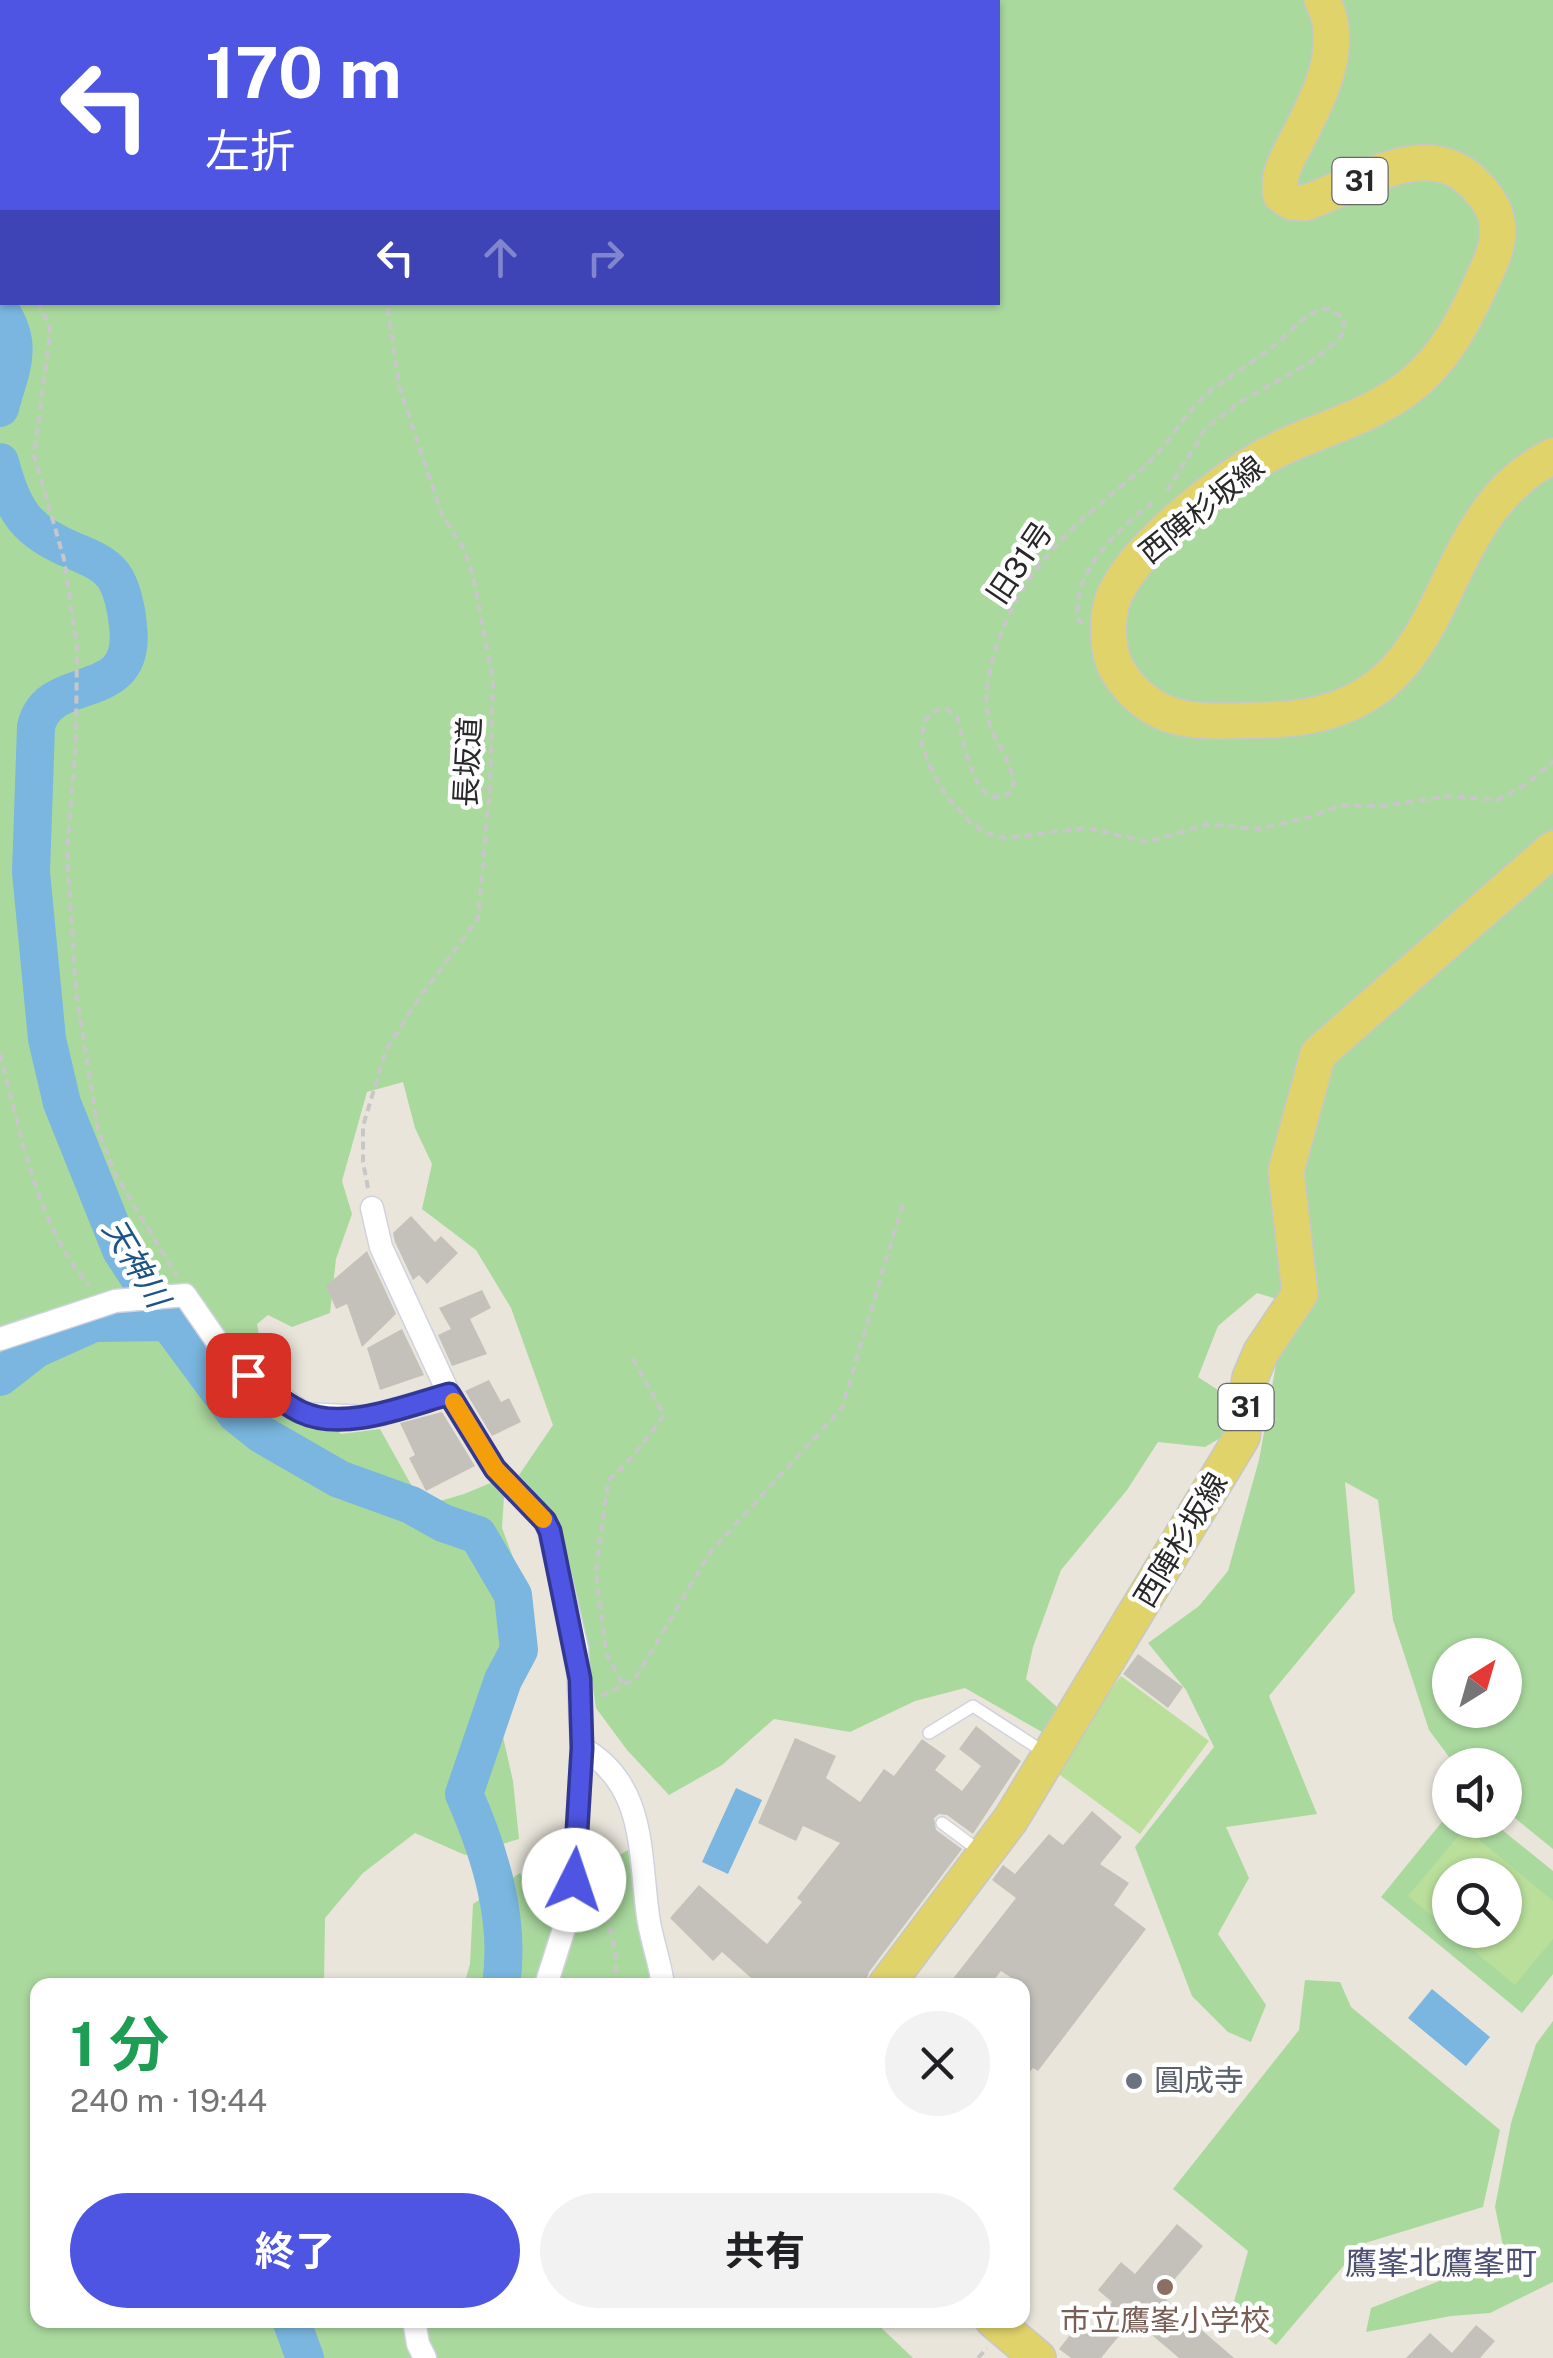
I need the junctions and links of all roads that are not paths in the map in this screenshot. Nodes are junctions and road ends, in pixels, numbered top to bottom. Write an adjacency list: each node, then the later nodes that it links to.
1 (1322, 0): 2 (main road, 西陣杉坂線 / 31)
2 (1553, 456)
3 (1553, 849): 9 (main road, 西陣杉坂線 / 31)
4 (372, 1208): 6 (street)
5 (0, 1340): 6 (street)
6 (449, 1394): 8 (street)
7 (929, 1733): 9 (lane)
8 (582, 1748): 12 (street); 13 (street)
9 (1051, 1756): 11 (main road, 西陣杉坂線 / 31)
10 (942, 1824): 11 (lane)
11 (984, 1854): 14 (main road, 西陣杉坂線 / 31)
12 (548, 1978)
13 (661, 1978)
14 (891, 1978)
15 (413, 2328): 17 (street)
16 (1002, 2328): 18 (main road)
17 (424, 2358)
18 (1038, 2358)

